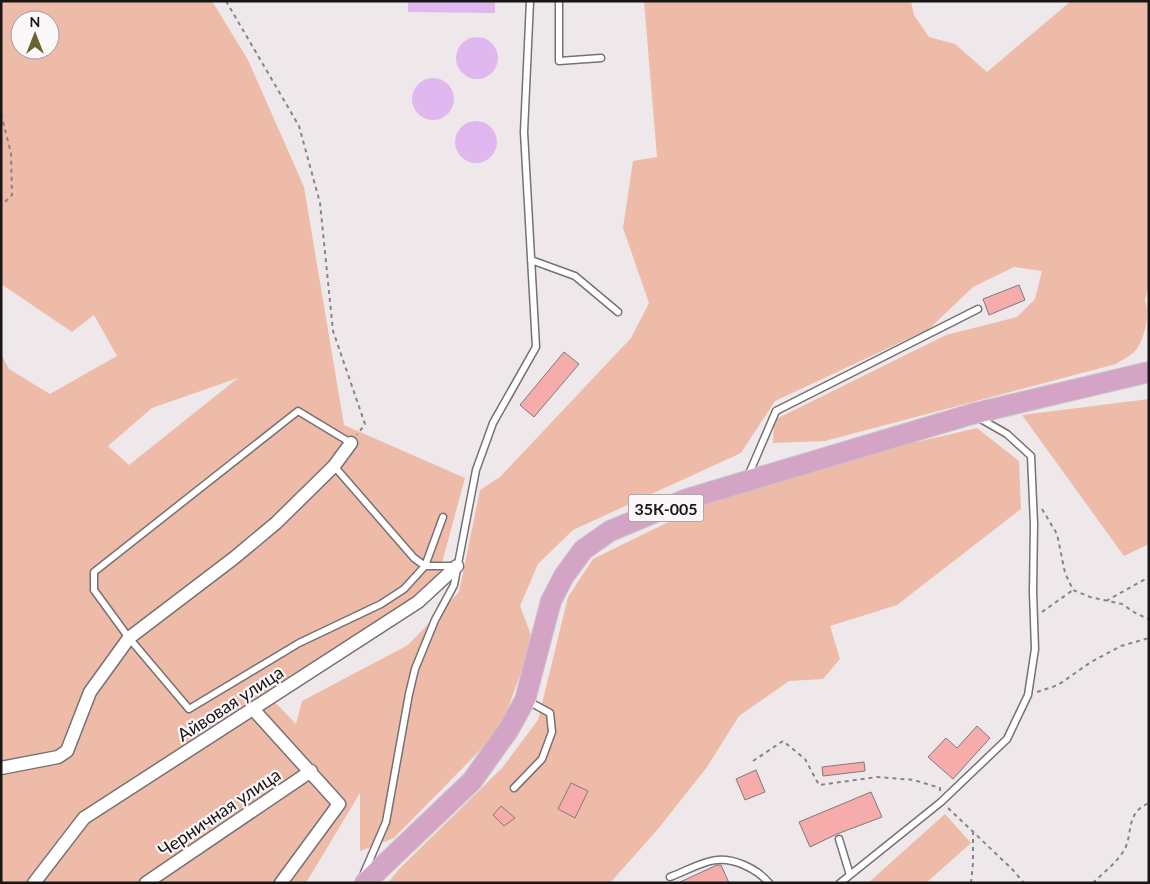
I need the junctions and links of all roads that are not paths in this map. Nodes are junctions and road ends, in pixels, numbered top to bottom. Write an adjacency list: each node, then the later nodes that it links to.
1 (530, 1): 4 (lane)
2 (559, 1): 3 (lane)
3 (601, 58)
4 (531, 260): 6 (lane); 14 (lane)
5 (978, 309): 11 (lane)
6 (618, 312)
7 (1149, 372): 8 (main road, 35К-005)
8 (972, 414): 11 (main road, 35К-005); 22 (lane)
9 (352, 443): 10 (street); 15 (lane)
10 (334, 466): 13 (lane); 15 (street)
11 (746, 481): 16 (main road, 35К-005)
12 (443, 517): 13 (lane)
13 (425, 566): 14 (lane); 15 (lane)
14 (457, 566): 17 (street, Айвовая улица); 27 (lane)
15 (129, 638): 18 (street)
16 (525, 700): 20 (lane); 28 (main road, 35К-005)
17 (253, 709): 19 (street); 24 (street, Айвовая улица)
18 (1, 768)
19 (310, 771): 25 (street, Черничная улица); 26 (street)
20 (514, 788)
21 (839, 839): 22 (lane)
22 (850, 875): 30 (lane)
23 (670, 877): 29 (lane)
24 (34, 883)
25 (146, 883)
26 (281, 883)
27 (358, 883)
28 (365, 883)
29 (769, 883)
30 (840, 883)

